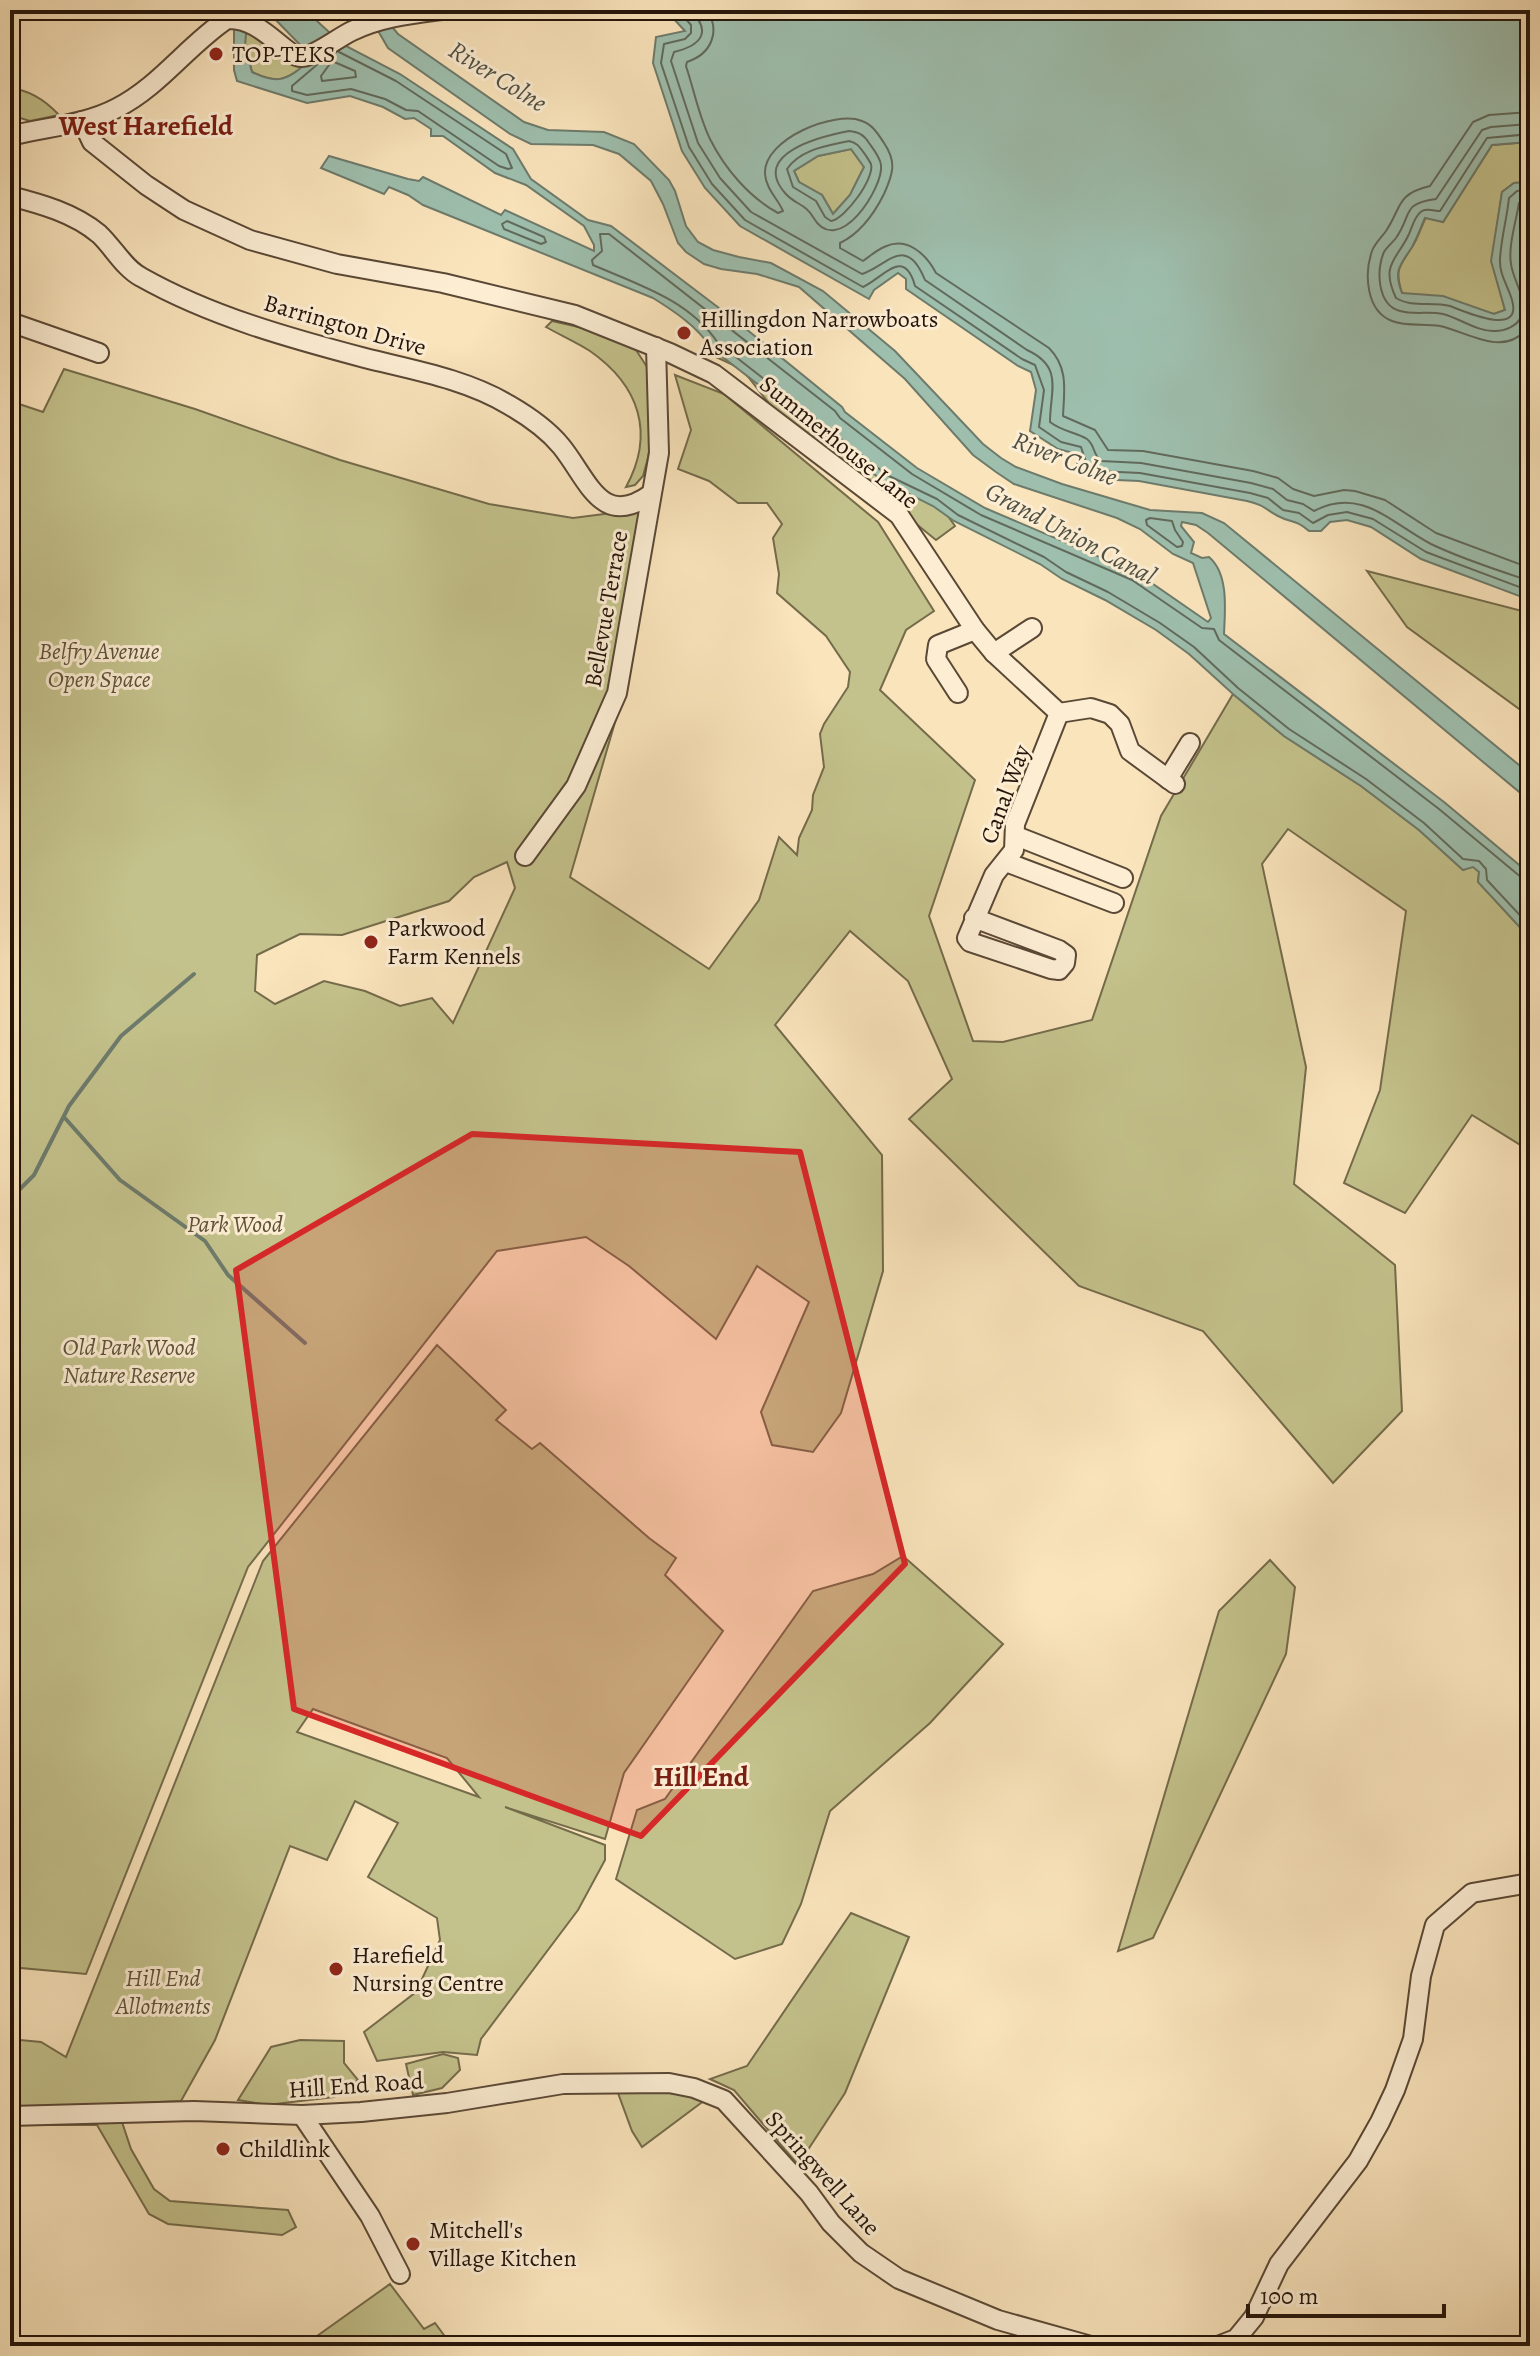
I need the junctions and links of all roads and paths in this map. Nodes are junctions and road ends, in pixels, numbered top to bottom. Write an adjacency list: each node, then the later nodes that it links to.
1 (442, 10): 2 (street)
2 (82, 121): 3 (street); 6 (street, Summerhouse Lane)
3 (11, 131)
4 (10, 196): 8 (street, Barrington Drive)
5 (10, 322): 7 (street)
6 (656, 347): 8 (street, Bellevue Terrace); 10 (street, Summerhouse Lane)
7 (99, 353)
8 (651, 494): 16 (street, Bellevue Terrace)
9 (1032, 628): 11 (street)
10 (975, 630): 11 (street, Summerhouse Lane); 12 (street)
11 (994, 653): 13 (street, Summerhouse Lane)
12 (958, 693)
13 (1059, 713): 14 (street); 15 (street, Canal Way)
14 (1190, 743)
15 (1016, 836): 17 (street, Canal Way); 18 (street)
16 (525, 856)
17 (1006, 862): 19 (street); 20 (street, Canal Way)
18 (1123, 878)
19 (1114, 903)
20 (972, 924)
21 (1530, 1883): 27 (street)
22 (703, 2090): 23 (street, Hill End Road); 26 (street, Springwell Lane)
23 (302, 2115): 24 (street, Hill End Road); 25 (street)
24 (10, 2116)
25 (400, 2274)
26 (1091, 2346)
27 (1218, 2346)

